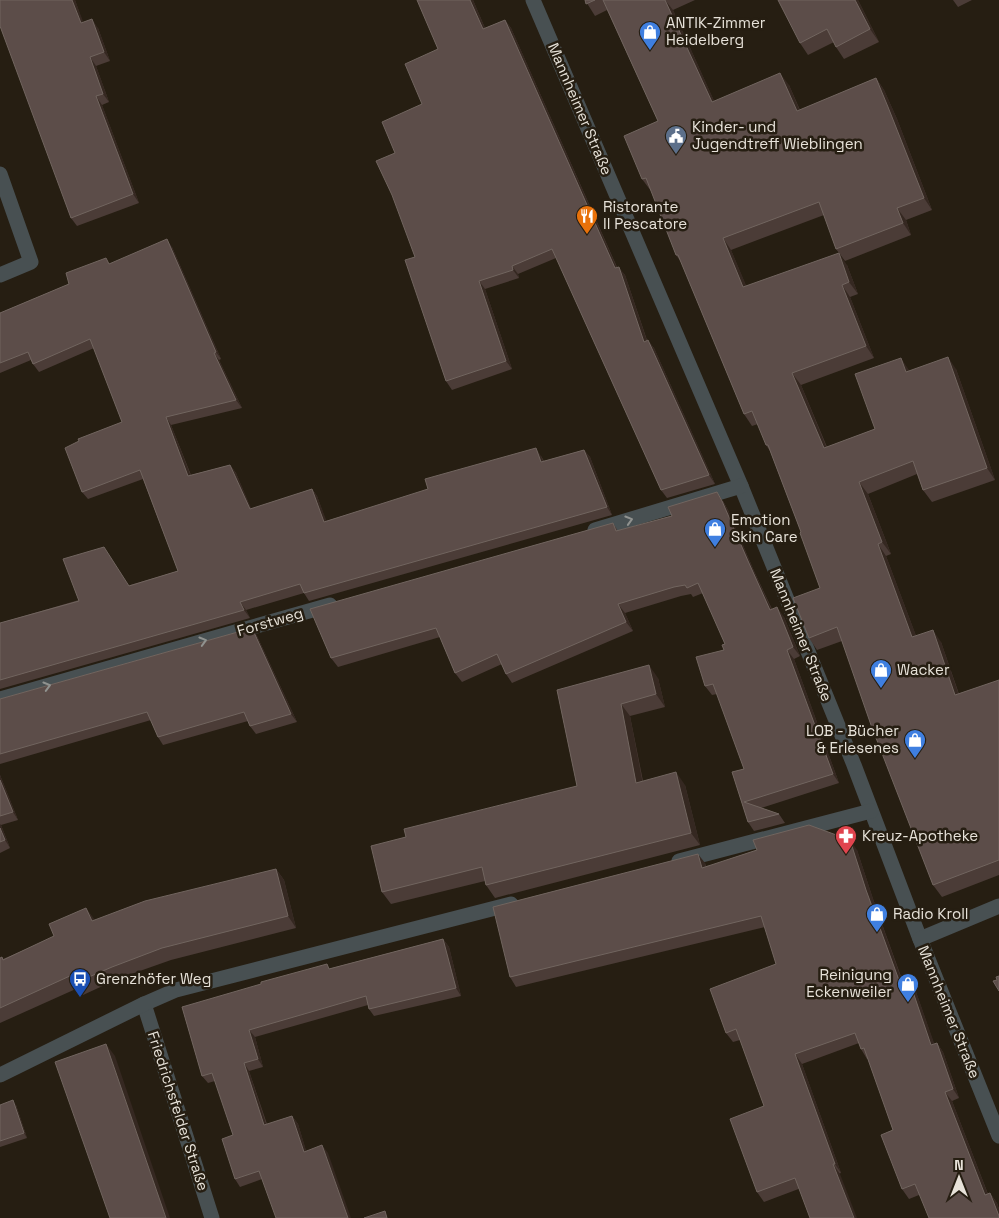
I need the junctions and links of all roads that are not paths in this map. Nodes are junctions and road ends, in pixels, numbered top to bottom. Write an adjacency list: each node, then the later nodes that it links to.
1 (533, 0): 4 (street, Mannheimer Straße)
2 (0, 174): 3 (street)
3 (0, 275)
4 (741, 486): 5 (street, one-way to 4); 8 (street, Mannheimer Straße)
5 (577, 535)
6 (341, 602): 7 (street, Forstweg, one-way to 6)
7 (0, 699)
8 (871, 811): 9 (street); 12 (street, Mannheimer Straße)
9 (662, 865)
10 (529, 899): 13 (street)
11 (999, 906): 12 (street)
12 (920, 939): 15 (street, Mannheimer Straße)
13 (144, 1004): 14 (street); 16 (street, Friedrichsfelder Straße)
14 (0, 1075)
15 (999, 1136)
16 (212, 1218)

